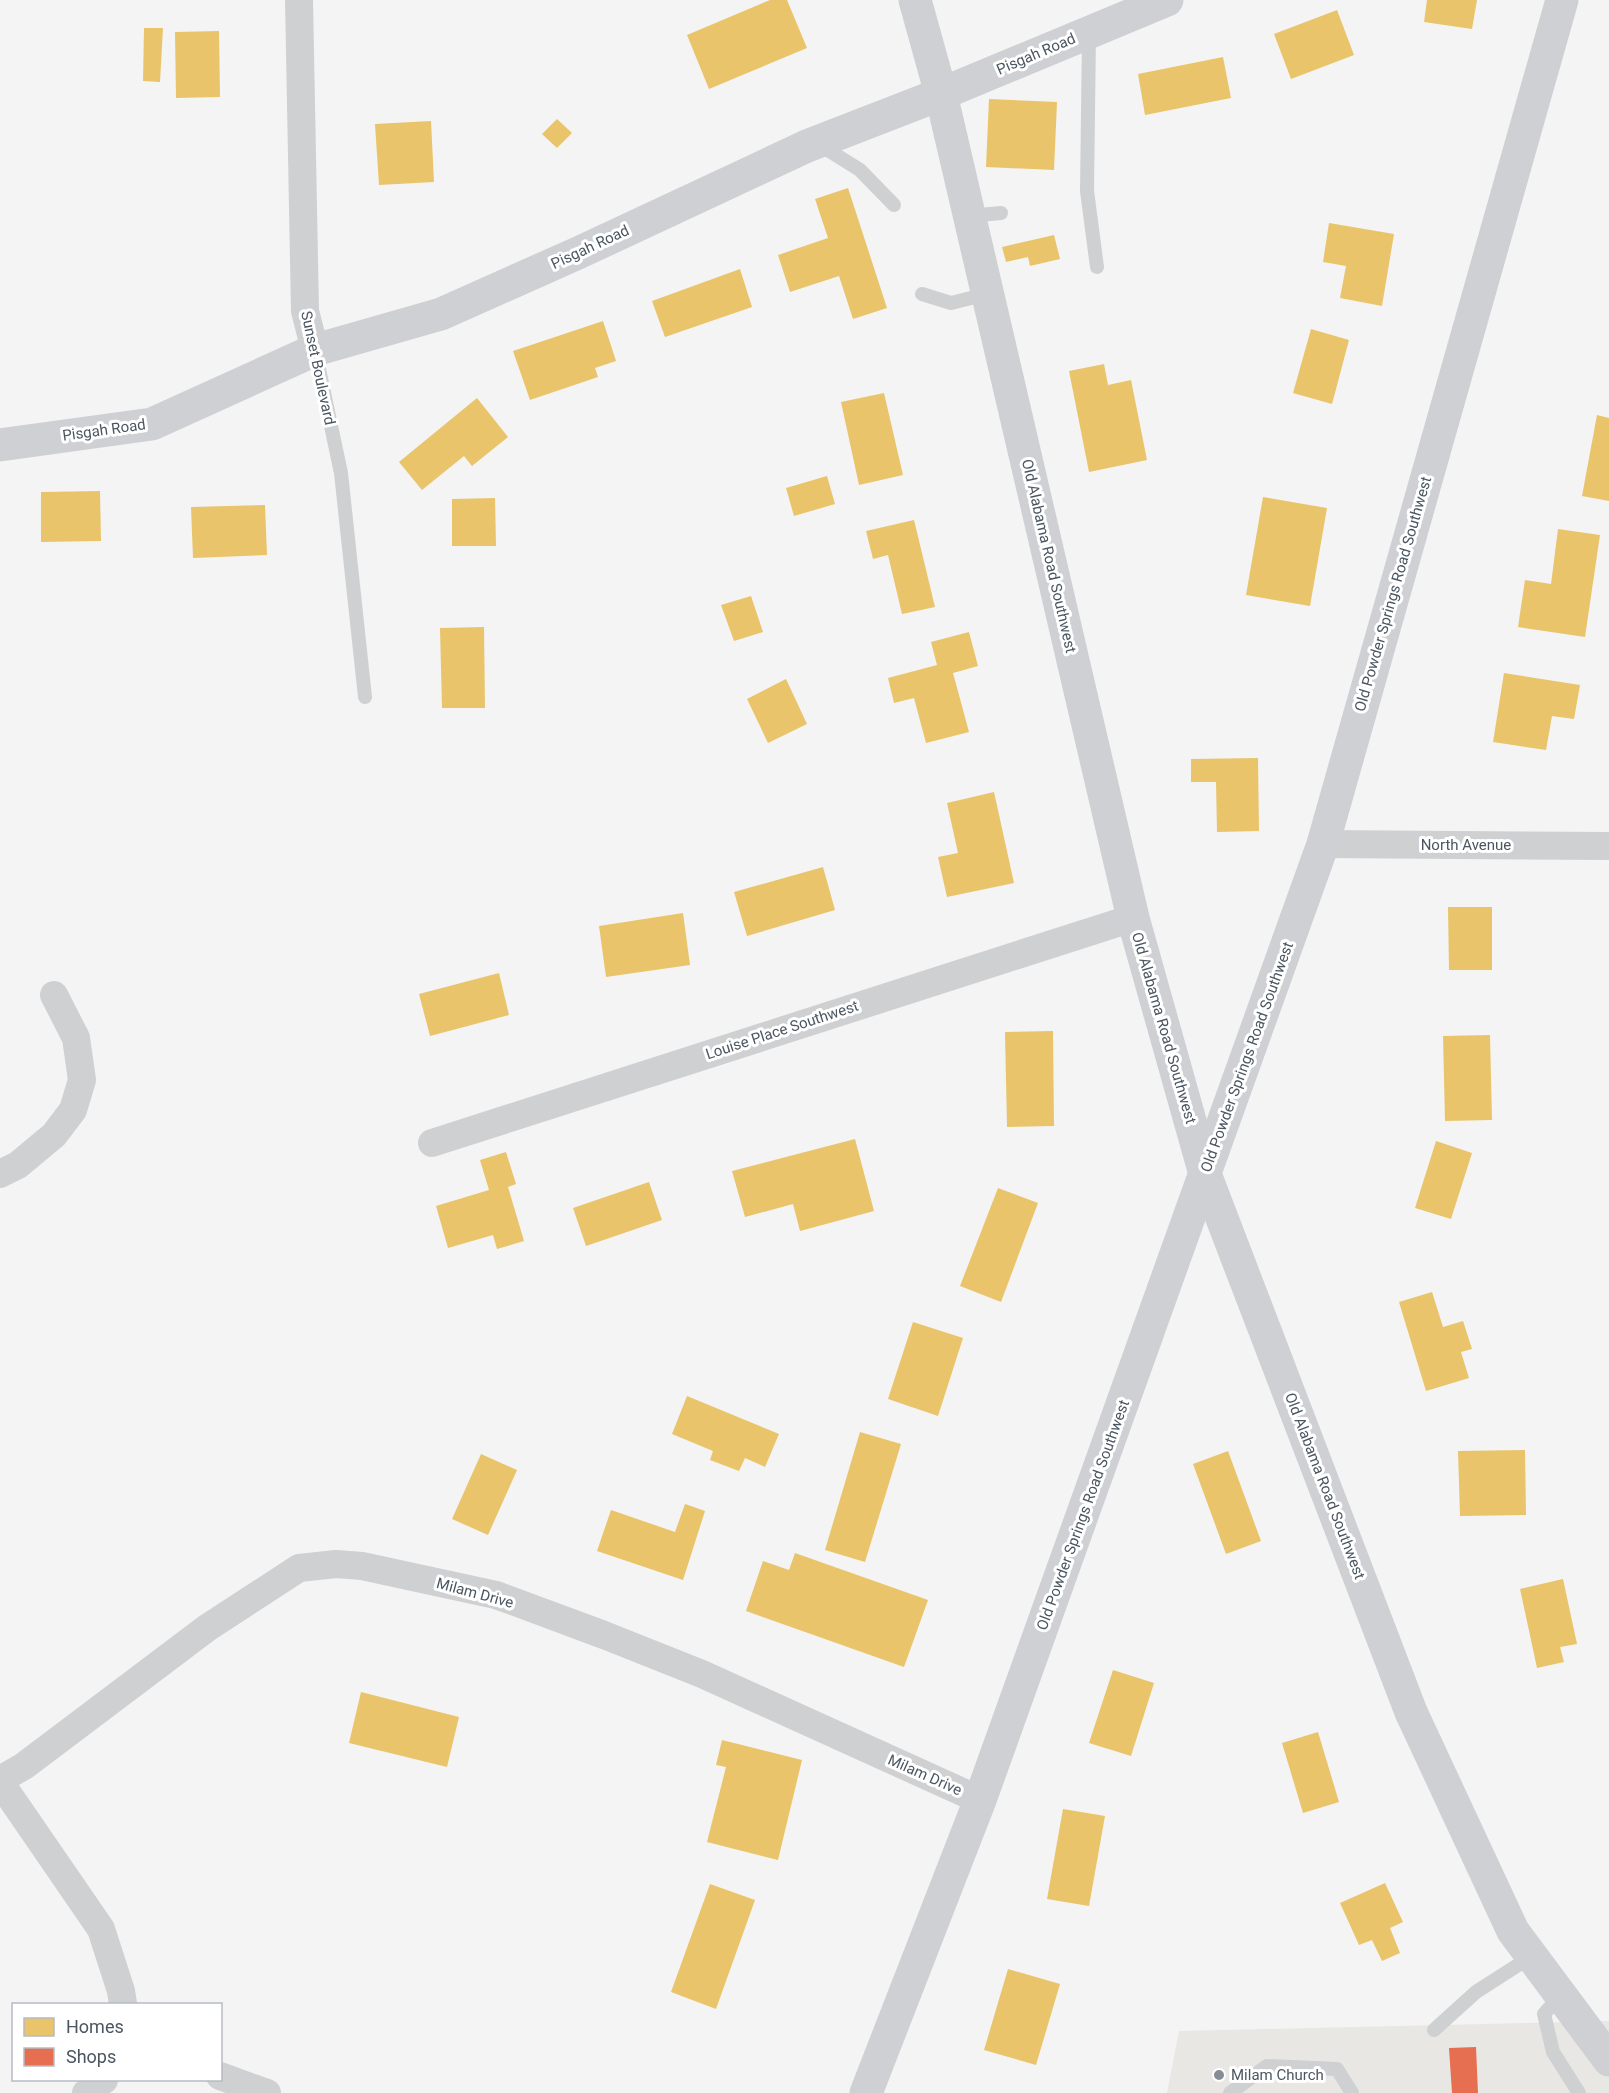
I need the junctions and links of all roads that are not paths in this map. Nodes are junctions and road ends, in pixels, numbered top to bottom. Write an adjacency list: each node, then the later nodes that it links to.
1 (299, 0): 12 (street, Sunset Boulevard)
2 (915, 0): 6 (street, Old Alabama Road Southwest)
3 (1167, 0): 5 (street, Pisgah Road)
4 (1562, 0): 15 (street, Old Powder Springs Road Southwest)
5 (1089, 32): 6 (street, Pisgah Road); 9 (lane)
6 (941, 94): 7 (street, Pisgah Road); 11 (street, Old Alabama Road Southwest)
7 (816, 142): 8 (lane); 12 (street, Pisgah Road)
8 (894, 205)
9 (1097, 267)
10 (922, 294): 11 (lane)
11 (987, 294): 17 (street, Old Alabama Road Southwest)
12 (315, 351): 13 (street, Pisgah Road); 14 (lane, Sunset Boulevard)
13 (0, 446)
14 (365, 697)
15 (1323, 844): 16 (street, North Avenue); 21 (street, Old Powder Springs Road Southwest)
16 (1609, 846)
17 (1133, 918): 19 (street, Louise Place Southwest); 21 (street, Old Alabama Road Southwest)
18 (54, 995): 20 (street)
19 (432, 1143)
20 (0, 1174)
21 (1205, 1174): 23 (street, Old Powder Springs Road Southwest); 24 (street, Old Alabama Road Southwest)
22 (0, 1781): 23 (street, Milam Drive); 26 (street)
23 (980, 1800): 33 (street, Old Powder Springs Road Southwest)
24 (1532, 1956): 25 (street, Old Alabama Road Southwest); 27 (lane)
25 (1561, 1995): 28 (street, Old Alabama Road Southwest); 36 (lane)
26 (123, 2003)
27 (1434, 2030)
28 (1609, 2060)
29 (222, 2077): 32 (street)
30 (101, 2081): 31 (street)
31 (86, 2093)
32 (267, 2093)
33 (866, 2093)
34 (1230, 2093): 35 (lane)
35 (1352, 2093)
36 (1579, 2093)

